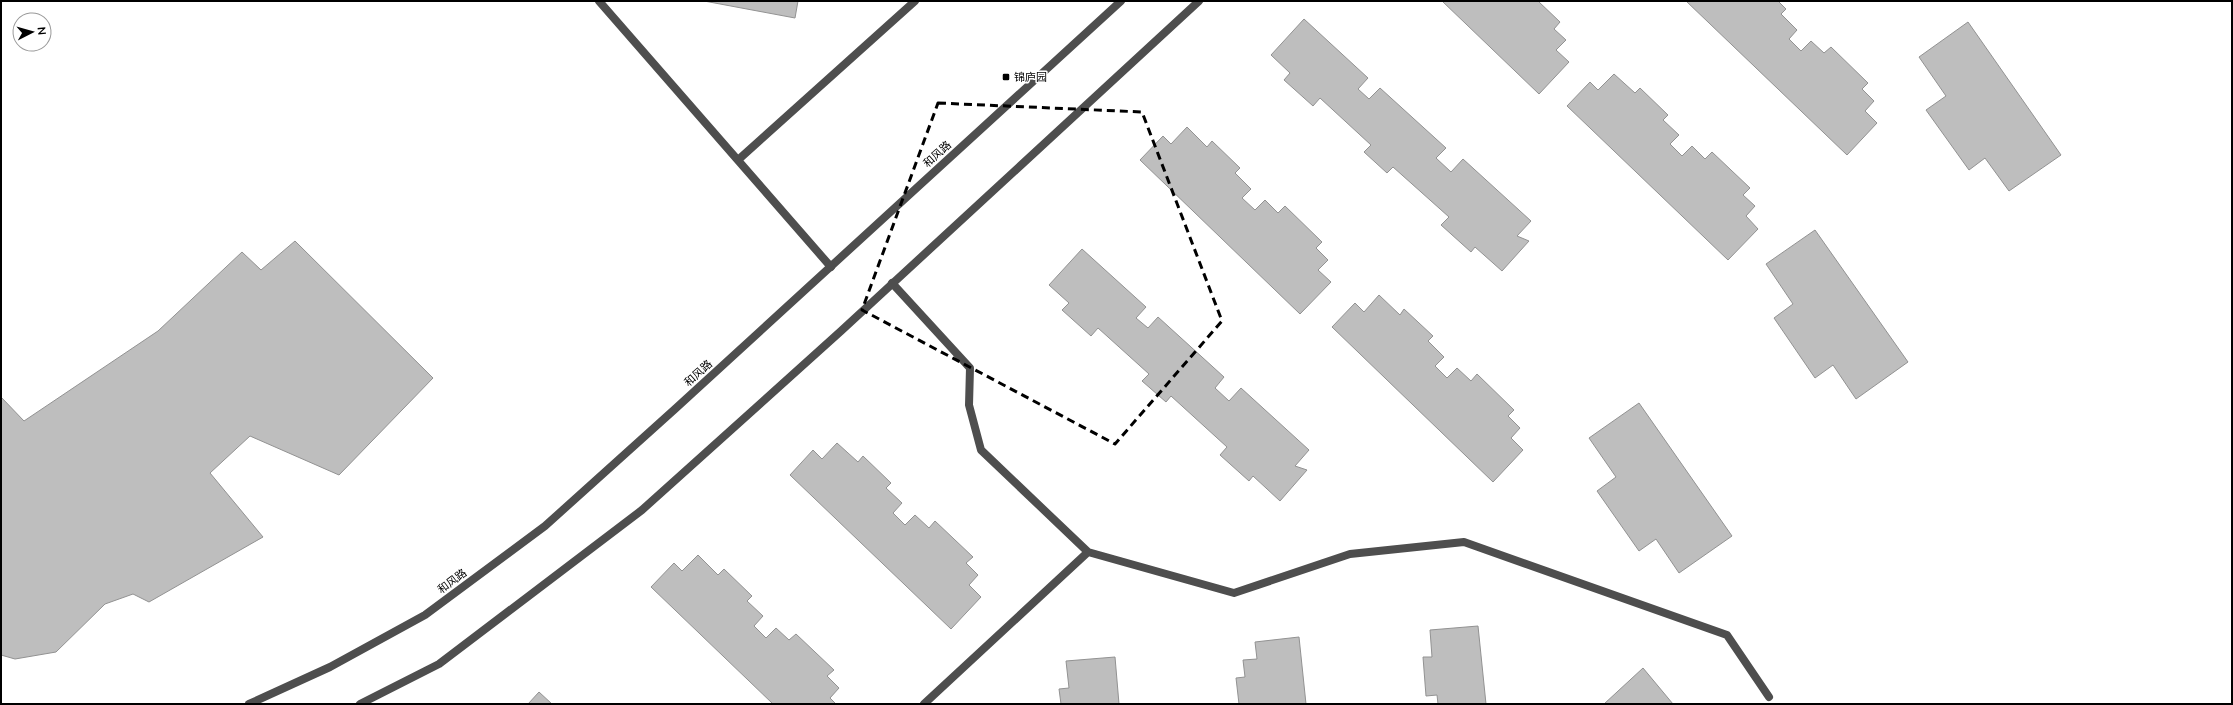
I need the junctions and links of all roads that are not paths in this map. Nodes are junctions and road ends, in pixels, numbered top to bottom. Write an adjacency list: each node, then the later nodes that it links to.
1 (599, 1): 5 (street)
2 (915, 1): 5 (street)
3 (1121, 1): 6 (street, 和风路)
4 (1199, 1): 7 (street)
5 (738, 160): 6 (street)
6 (831, 267): 10 (street, 和风路)
7 (892, 283): 8 (street); 11 (street)
8 (1088, 552): 9 (street); 12 (street)
9 (1769, 697)
10 (249, 704)
11 (360, 704)
12 (924, 704)

